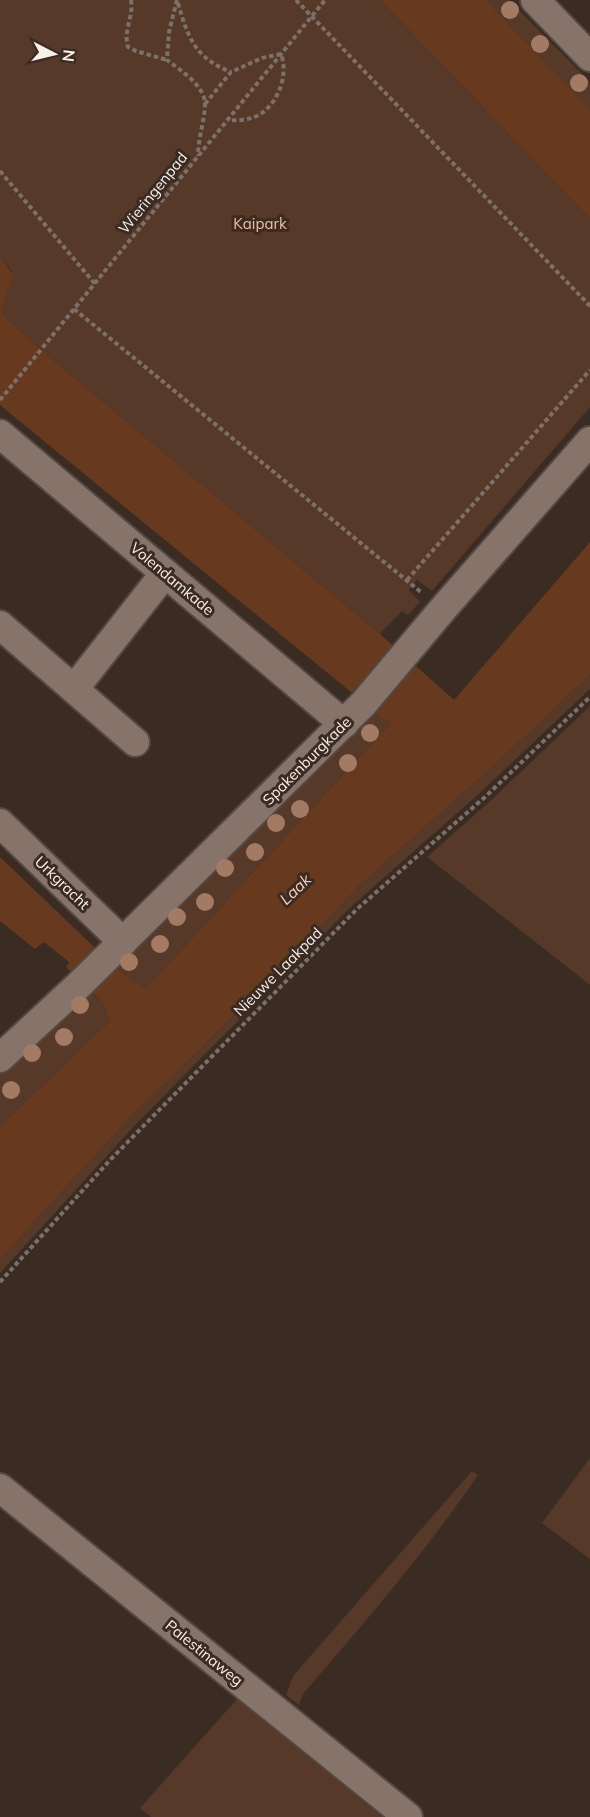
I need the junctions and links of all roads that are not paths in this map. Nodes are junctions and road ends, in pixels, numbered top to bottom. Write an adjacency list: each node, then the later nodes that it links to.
1 (535, 0): 2 (street)
2 (590, 57)
3 (0, 434): 5 (street, Volendamkade)
4 (590, 441): 8 (street, Spakenburgkade)
5 (165, 573): 7 (street); 8 (street, Volendamkade)
6 (0, 625): 7 (street)
7 (74, 689): 9 (street)
8 (344, 724): 11 (street, Spakenburgkade)
9 (135, 742)
10 (0, 823): 11 (street, Urkgracht)
11 (123, 942): 12 (street, Spakenburgkade)
12 (3, 1051)
13 (0, 1488): 14 (street, Palestinaweg)
14 (408, 1817)

